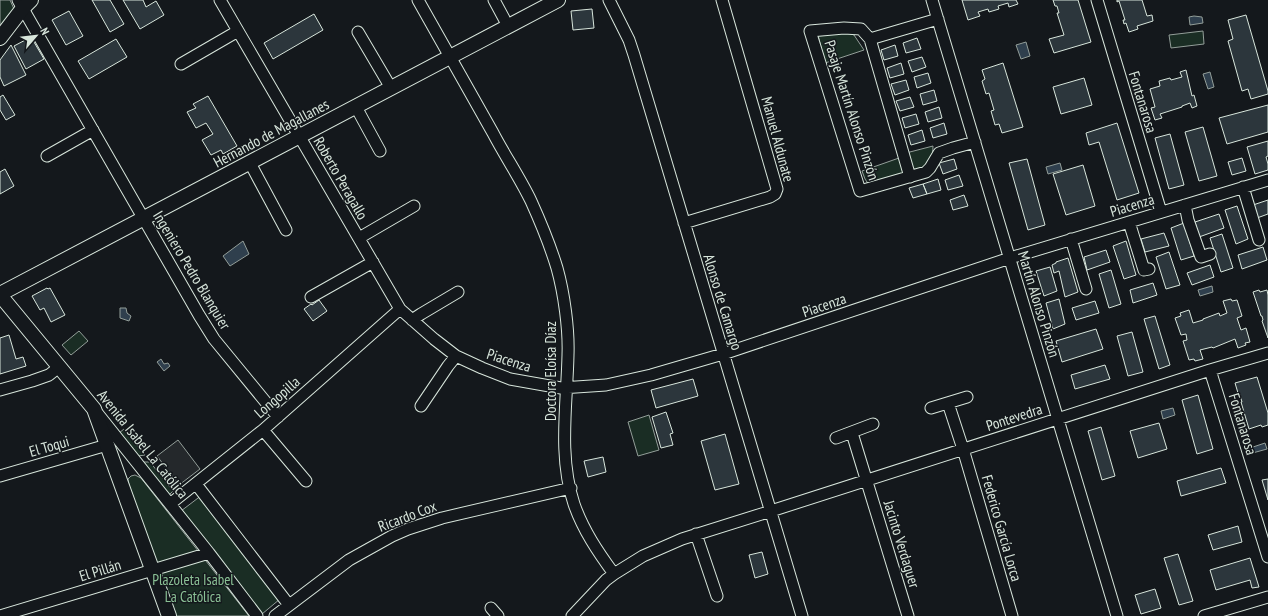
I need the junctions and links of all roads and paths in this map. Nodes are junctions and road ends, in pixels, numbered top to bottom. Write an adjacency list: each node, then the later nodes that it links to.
1 (220, 0): 12 (street, Roberto Peragallo)
2 (418, 0): 16 (street, Doctora Eloísa Díaz)
3 (494, 0): 11 (street)
4 (558, 0): 11 (main road, Hernando de Magallanes)
5 (609, 0): 34 (street, Alonso de Camargo)
6 (722, 0): 34 (street, Manuel Aldunate)
7 (932, 0): 10 (street, Martín Alonso Pinzón)
8 (1097, 0): 31 (street, Fontanarosa)
9 (24, 3): 14 (main road); 20 (street, Ingeniero Pedro Blanquier)
10 (938, 19): 15 (street); 22 (street, Martín Alonso Pinzón)
11 (508, 26): 16 (main road, Hernando de Magallanes)
12 (238, 31): 17 (street); 21 (street, Roberto Peragallo)
13 (358, 32): 18 (street)
14 (0, 38)
15 (870, 39): 26 (street); 26 (street, Pasaje Martín Alonso Pinzón)
16 (450, 57): 18 (main road, Hernando de Magallanes); 54 (street, Doctora Eloísa Díaz)
17 (181, 64)
18 (390, 88): 19 (main road, Hernando de Magallanes)
19 (356, 107): 21 (main road, Hernando de Magallanes); 23 (street)
20 (93, 130): 24 (street); 32 (street, Ingeniero Pedro Blanquier)
21 (300, 137): 25 (main road, Hernando de Magallanes); 36 (street, Roberto Peragallo)
22 (975, 142): 26 (street, Pasaje Martín Alonso Pinzón); 40 (street, Martín Alonso Pinzón)
23 (380, 151)
24 (47, 156)
25 (250, 163): 32 (main road, Hernando de Magallanes); 35 (street)
26 (910, 177)
27 (1268, 180): 28 (street, Piacenza)
28 (1244, 187): 29 (street, Piacenza); 38 (street)
29 (1185, 205): 31 (street, Piacenza); 39 (street)
30 (414, 206): 36 (street)
31 (1161, 212): 33 (street, Piacenza)
32 (144, 219): 45 (main road, Hernando de Magallanes); 61 (street, Ingeniero Pedro Blanquier)
33 (1128, 222): 37 (street, Piacenza); 42 (street)
34 (684, 223): 50 (street, Alonso de Camargo)
35 (286, 230)
36 (359, 238): 41 (street, Roberto Peragallo)
37 (1071, 239): 40 (street, Piacenza); 43 (street)
38 (1259, 240)
39 (1210, 254)
40 (1010, 258): 50 (street, Piacenza); 62 (street, Martín Alonso Pinzón)
41 (373, 262): 46 (street); 47 (street, Roberto Peragallo)
42 (1149, 269)
43 (1086, 289)
44 (458, 292): 48 (street)
45 (0, 295): 52 (main road, Avenida Isabel La Católica)
46 (311, 297)
47 (400, 309): 48 (street, Piacenza); 61 (street, Longopilla)
48 (412, 320): 51 (street, Piacenza)
49 (1268, 353): 53 (street, Pontevedra)
50 (723, 354): 54 (street, Piacenza); 75 (street, Alonso de Camargo)
51 (456, 356): 54 (street, Piacenza); 58 (street)
52 (59, 366): 55 (street); 60 (main road, Avenida Isabel La Católica)
53 (1210, 370): 62 (street, Pontevedra); 78 (street, Fontanarosa)
54 (567, 388): 73 (street, Doctora Eloísa Díaz)
55 (0, 390)
56 (967, 398): 57 (street)
57 (948, 403): 59 (street); 68 (street, Federico García Lorca)
58 (421, 406)
59 (931, 408)
60 (94, 409): 67 (main road); 74 (street, Avenida Isabel La Católica)
61 (278, 417): 64 (street, Longopilla)
62 (1058, 418): 68 (street, Pontevedra); 92 (street, Martín Alonso Pinzón)
63 (873, 424): 65 (street)
64 (263, 430): 71 (street); 72 (street, Longopilla)
65 (852, 433): 66 (street); 70 (street, Jacinto Verdaguer)
66 (836, 438)
67 (107, 445): 69 (street, El Toqui); 79 (main road)
68 (963, 449): 70 (street, Pontevedra); 91 (street, Federico García Lorca)
69 (0, 476)
70 (867, 480): 75 (street, Pontevedra); 90 (street, Jacinto Verdaguer)
71 (306, 481)
72 (196, 484): 74 (street, Longopilla); 83 (street)
73 (571, 488): 80 (street, Doctora Eloísa Díaz); 83 (street, Ricardo Cox)
74 (170, 504): 77 (street, Avenida Isabel La Católica)
75 (771, 511): 76 (street, Pontevedra); 89 (street, Alonso de Camargo)
76 (696, 534): 80 (street, Pontevedra); 81 (street)
77 (209, 553): 79 (street, El Pillán); 86 (street, Avenida Isabel La Católica)
78 (1268, 557)
79 (152, 570): 84 (street, El Pillán); 85 (main road)
80 (614, 574): 88 (street, Pontevedra)
81 (717, 596)
82 (1268, 597): 93 (street)
83 (289, 605): 87 (street, Ricardo Cox)
84 (0, 616)
85 (168, 616)
86 (257, 616)
87 (275, 616)
88 (572, 616)
89 (802, 616)
90 (908, 616)
91 (1012, 616)
92 (1117, 616)
93 (1204, 616)

